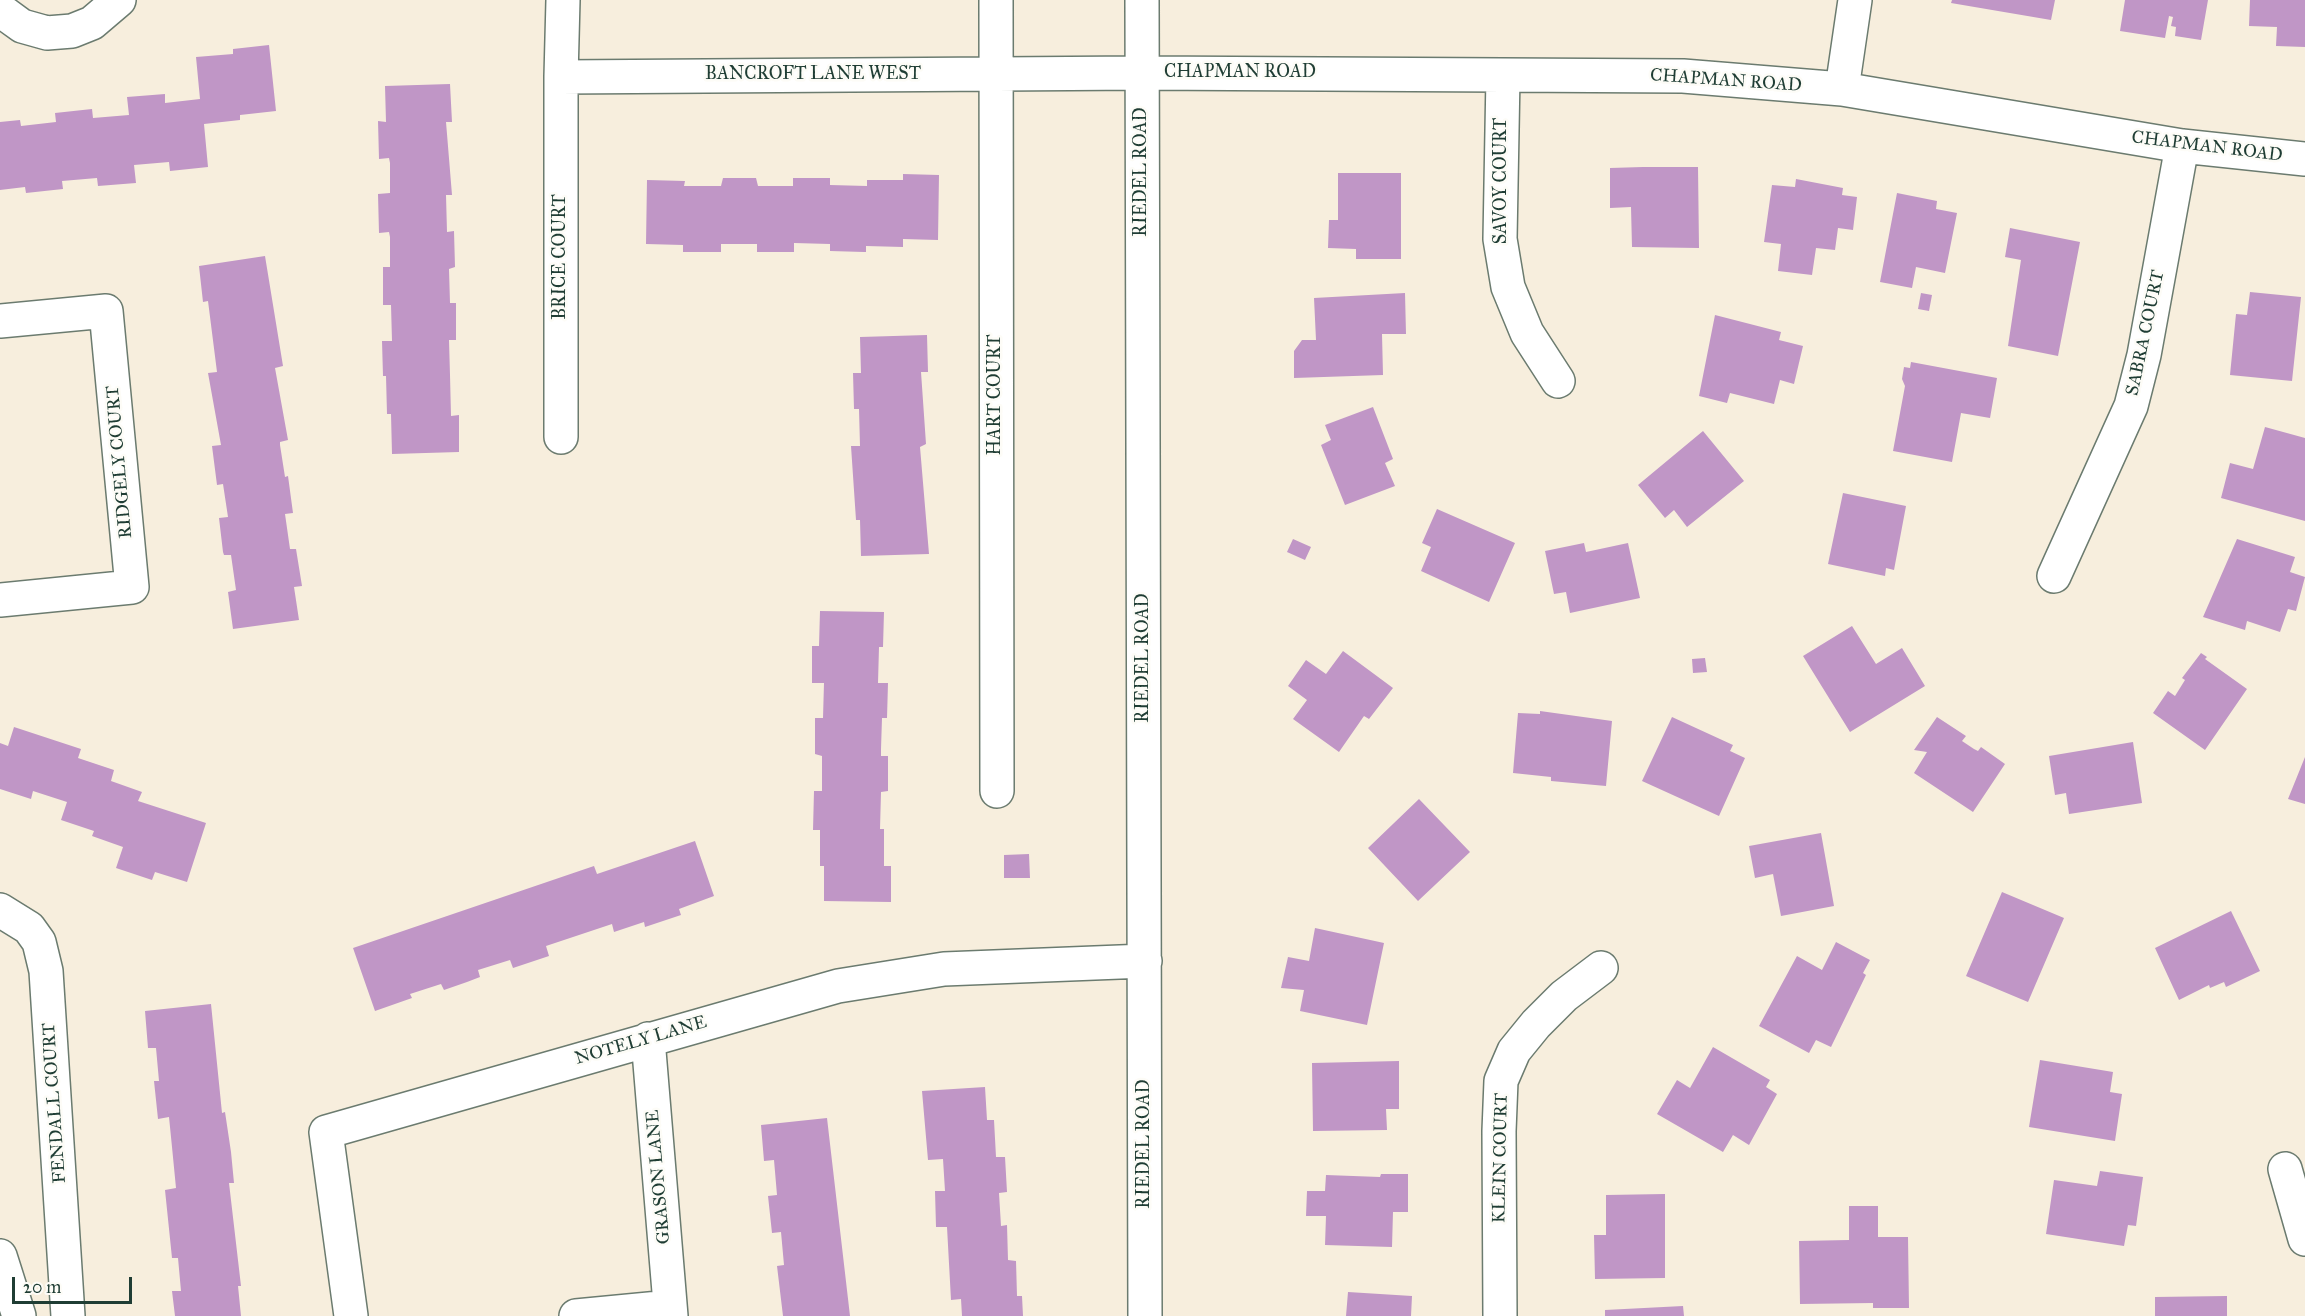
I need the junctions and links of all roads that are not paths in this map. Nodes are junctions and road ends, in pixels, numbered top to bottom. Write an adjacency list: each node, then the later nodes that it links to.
1 (119, 0): 6 (street)
2 (563, 0): 10 (street)
3 (996, 0): 8 (street, HART COURT)
4 (1142, 0): 7 (street, RIEDEL ROAD)
5 (1855, 0): 11 (street)
6 (0, 10)
7 (1142, 73): 8 (street, BANCROFT LANE WEST); 9 (street, CHAPMAN ROAD); 21 (street, RIEDEL ROAD)
8 (996, 74): 10 (street, BANCROFT LANE WEST); 19 (street, HART COURT)
9 (1503, 76): 11 (street, CHAPMAN ROAD); 15 (street, SAVOY COURT)
10 (561, 77): 16 (street, BRICE COURT)
11 (1842, 89): 12 (street, CHAPMAN ROAD)
12 (2182, 146): 13 (street, CHAPMAN ROAD); 17 (street, SABRA COURT)
13 (2305, 159)
14 (0, 321): 18 (street, RIDGELY COURT)
15 (1558, 381)
16 (561, 437)
17 (2054, 576)
18 (0, 600)
19 (997, 791)
20 (0, 910): 29 (street, FENDALL COURT)
21 (1145, 961): 23 (street, NOTELY LANE); 32 (street, RIEDEL ROAD)
22 (1601, 968): 33 (street, KLEIN COURT)
23 (648, 1039): 27 (street, GRASON LANE); 30 (street, NOTELY LANE)
24 (2285, 1169): 25 (street)
25 (2305, 1239)
26 (0, 1256): 28 (street)
27 (671, 1311): 31 (street)
28 (19, 1316)
29 (68, 1316)
30 (351, 1316)
31 (576, 1316)
32 (1145, 1316)
33 (1500, 1316)

